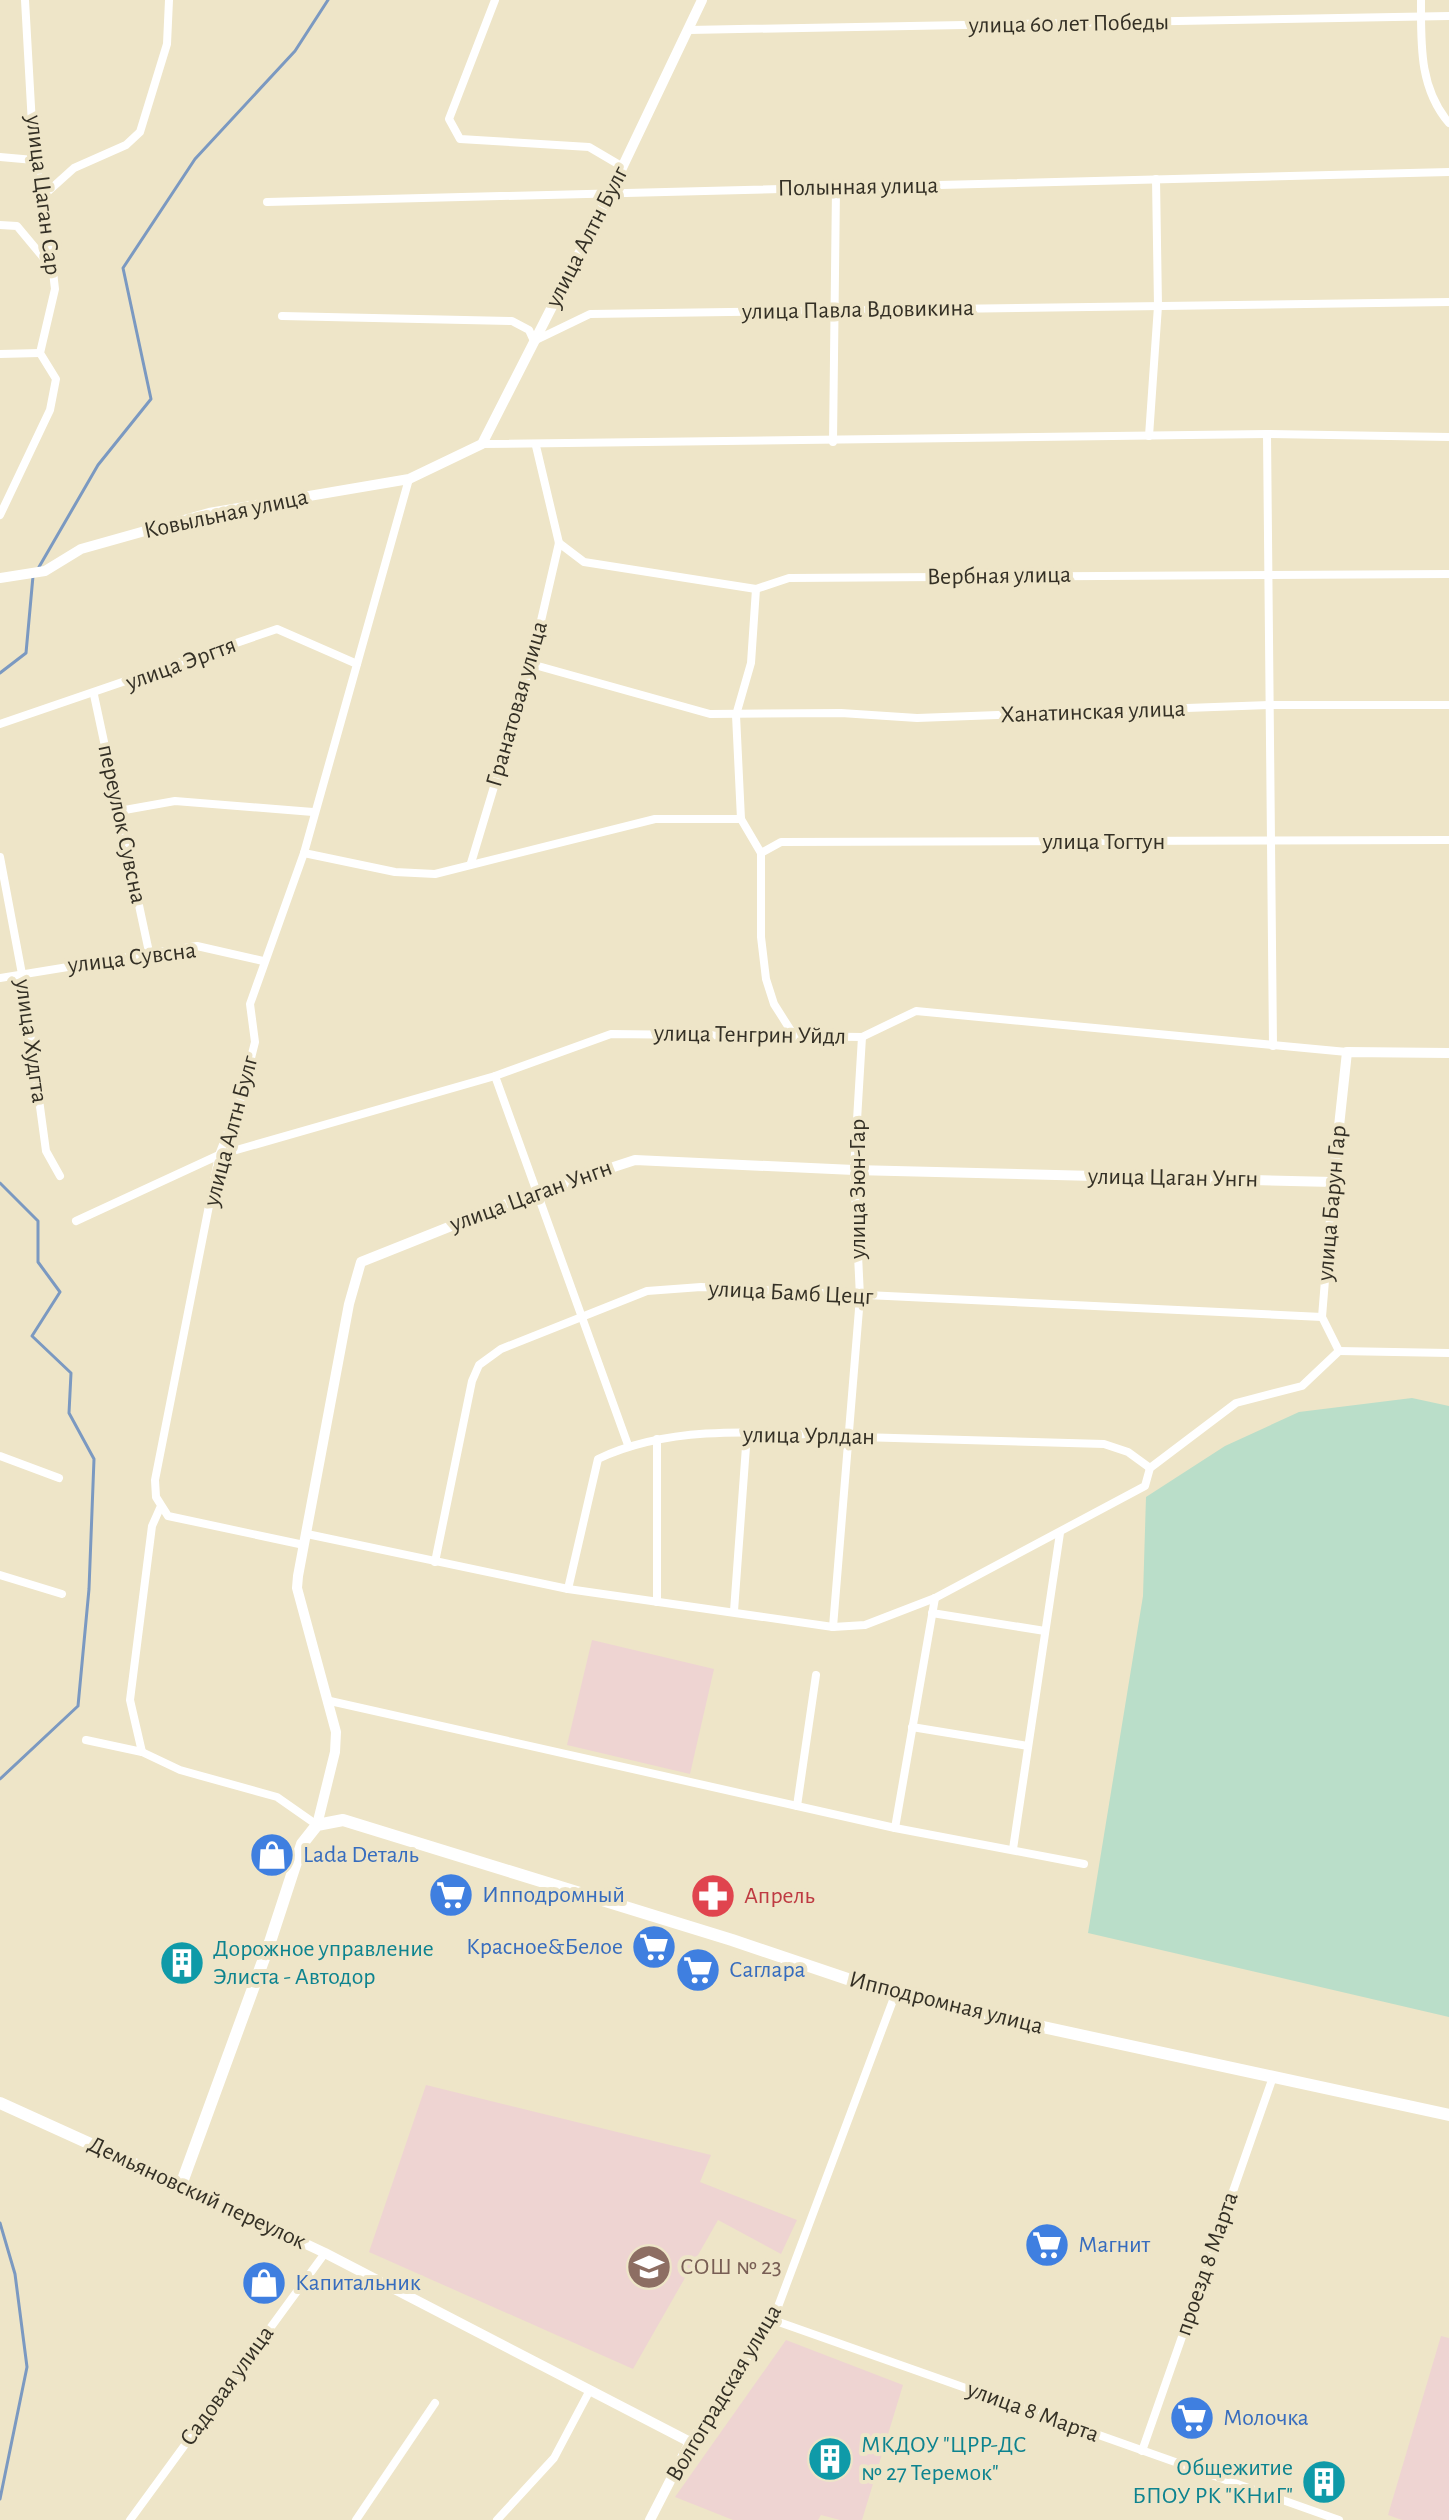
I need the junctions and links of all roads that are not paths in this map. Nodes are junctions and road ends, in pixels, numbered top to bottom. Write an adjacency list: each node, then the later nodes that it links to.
1 (25, 0): 11 (street, улица Цаган Сар)
2 (169, 0): 17 (street)
3 (495, 0): 12 (street)
4 (702, 0): 8 (street, улица Алтн Булг)
5 (1421, 0): 7 (street)
6 (1449, 16): 7 (street, улица 60 лет Победы)
7 (1421, 18): 8 (street, улица 60 лет Победы); 9 (street)
8 (689, 30): 12 (street, улица Алтн Булг)
9 (1449, 123)
10 (0, 157): 11 (street)
11 (34, 160): 17 (street, улица Цаган Сар)
12 (623, 167): 16 (street, улица Алтн Булг)
13 (1449, 172): 14 (street, Полынная улица)
14 (1156, 179): 15 (street, Полынная улица); 22 (street)
15 (836, 188): 16 (street, Полынная улица); 23 (street)
16 (610, 193): 18 (street, Полынная улица); 25 (street, улица Алтн Булг)
17 (44, 195): 20 (street, улица Цаган Сар)
18 (267, 202)
19 (0, 225): 20 (street)
20 (53, 268): 26 (street, улица Цаган Сар)
21 (1449, 302): 22 (street, улица Павла Вдовикина)
22 (1158, 306): 23 (street, улица Павла Вдовикина); 29 (street)
23 (835, 311): 25 (street, улица Павла Вдовикина); 31 (street)
24 (282, 316): 25 (street)
25 (534, 341): 32 (street, улица Алтн Булг)
26 (40, 353): 27 (street); 35 (street)
27 (0, 354)
28 (1267, 434): 29 (street); 30 (street); 37 (street)
29 (1149, 436): 31 (street)
30 (1449, 437)
31 (833, 442): 33 (street)
32 (482, 444): 33 (street); 34 (street, Ковыльная улица)
33 (536, 446): 36 (street)
34 (409, 479): 39 (street, Ковыльная улица); 41 (street, улица Алтн Булг)
35 (0, 515)
36 (559, 543): 40 (street, Вербная улица); 42 (street, Гранатовая улица)
37 (1268, 574): 38 (street, Вербная улица); 40 (street, Вербная улица); 44 (street)
38 (1449, 574)
39 (0, 578)
40 (756, 589): 46 (street)
41 (357, 664): 43 (street, улица Эргтя); 49 (street, улица Алтн Булг)
42 (531, 664): 46 (street, Ханатинская улица); 56 (street, Гранатовая улица)
43 (94, 695): 47 (street, улица Эргтя); 48 (street, переулок Сувсна)
44 (1269, 705): 45 (street, Ханатинская улица); 46 (street, Ханатинская улица); 52 (street)
45 (1449, 705)
46 (736, 715): 50 (street)
47 (1, 724)
48 (119, 811): 49 (street); 57 (street, переулок Сувсна)
49 (313, 812): 53 (street, улица Алтн Булг)
50 (741, 819): 54 (street); 56 (street)
51 (1449, 840): 52 (street, улица Тогтун)
52 (1272, 841): 54 (street, улица Тогтун); 63 (street)
53 (304, 853): 56 (street); 58 (street, улица Алтн Булг)
54 (761, 853): 61 (street)
55 (0, 857): 59 (street, улица Худгта)
56 (471, 863)
57 (149, 952): 58 (street, улица Сувсна); 59 (street, улица Сувсна)
58 (263, 961): 67 (street, улица Алтн Булг)
59 (22, 974): 60 (street, улица Сувсна); 69 (street, улица Худгта)
60 (0, 978)
61 (793, 1034): 62 (street, улица Тенгрин Уйдл); 66 (street, улица Тенгрин Уйдл)
62 (862, 1037): 63 (street, улица Тенгрин Уйдл); 68 (street, улица Зюн-Гар)
63 (1273, 1046): 64 (street, улица Тенгрин Уйдл)
64 (1347, 1052): 65 (street, улица Тенгрин Уйдл); 70 (street, улица Барун Гар)
65 (1449, 1053)
66 (495, 1076): 67 (street, улица Тенгрин Уйдл); 71 (street)
67 (219, 1155): 72 (street, улица Тенгрин Уйдл); 85 (street, улица Алтн Булг)
68 (854, 1170): 70 (street, улица Цаган Унгн); 71 (street, улица Цаган Унгн); 73 (street, улица Зюн-Гар)
69 (60, 1176)
70 (1333, 1182): 74 (street, улица Барун Гар)
71 (537, 1192): 75 (street); 87 (street, улица Цаган Унгн)
72 (76, 1221)
73 (860, 1297): 74 (street, улица Бамб Цецг); 75 (street, улица Бамб Цецг); 79 (street, улица Зюн-Гар)
74 (1322, 1317): 76 (street, улица Барун Гар)
75 (580, 1319): 81 (street); 88 (street, улица Бамб Цецг)
76 (1339, 1351): 77 (street); 83 (street)
77 (1449, 1353)
78 (747, 1433): 79 (street, улица Урлдан); 80 (street, улица Урлдан); 94 (street)
79 (850, 1437): 83 (street, улица Урлдан); 96 (street, улица Зюн-Гар)
80 (657, 1439): 81 (street, улица Урлдан); 93 (street)
81 (628, 1445): 90 (street, улица Урлдан)
82 (0, 1456): 84 (street)
83 (1150, 1468): 86 (street)
84 (59, 1478)
85 (160, 1508): 87 (street); 103 (street, улица Алтн Булг)
86 (1060, 1533): 92 (street); 97 (street)
87 (306, 1540): 88 (street); 99 (street, улица Цаган Унгн)
88 (435, 1562): 90 (street)
89 (0, 1575): 91 (street)
90 (568, 1589): 93 (street)
91 (62, 1594)
92 (935, 1598): 95 (street); 96 (street)
93 (657, 1602): 94 (street)
94 (734, 1611): 96 (street)
95 (932, 1613): 97 (street); 100 (street)
96 (833, 1627)
97 (1045, 1631): 102 (street)
98 (816, 1675): 104 (street)
99 (330, 1701): 104 (street); 105 (street, улица Цаган Унгн)
100 (912, 1727): 102 (street); 106 (street)
101 (86, 1740): 103 (street)
102 (1028, 1746): 107 (street)
103 (142, 1752): 105 (street)
104 (797, 1806): 106 (street)
105 (317, 1825): 109 (main road, Ипподромная улица); 113 (main road)
106 (895, 1828): 107 (street)
107 (1013, 1849): 108 (street)
108 (1084, 1864)
109 (895, 1995): 110 (main road, Ипподромная улица); 115 (street, Волгоградская улица)
110 (1273, 2077): 112 (main road, Ипподромная улица); 119 (street, проезд 8 Марта)
111 (0, 2103): 113 (main road, Демьяновский переулок)
112 (1449, 2115)
113 (181, 2185): 114 (street, Демьяновский переулок)
114 (325, 2253): 116 (street, Демьяновский переулок); 120 (street, Садовая улица)
115 (773, 2320): 118 (street, Волгоградская улица); 119 (street, улица 8 Марта)
116 (590, 2390): 118 (street, Демьяновский переулок); 122 (street)
117 (435, 2403): 121 (street)
118 (690, 2442): 123 (street, Волгоградская улица)
119 (1142, 2451): 124 (street, улица 8 Марта)
120 (130, 2520)
121 (356, 2520)
122 (497, 2520)
123 (650, 2520)
124 (1339, 2520)

